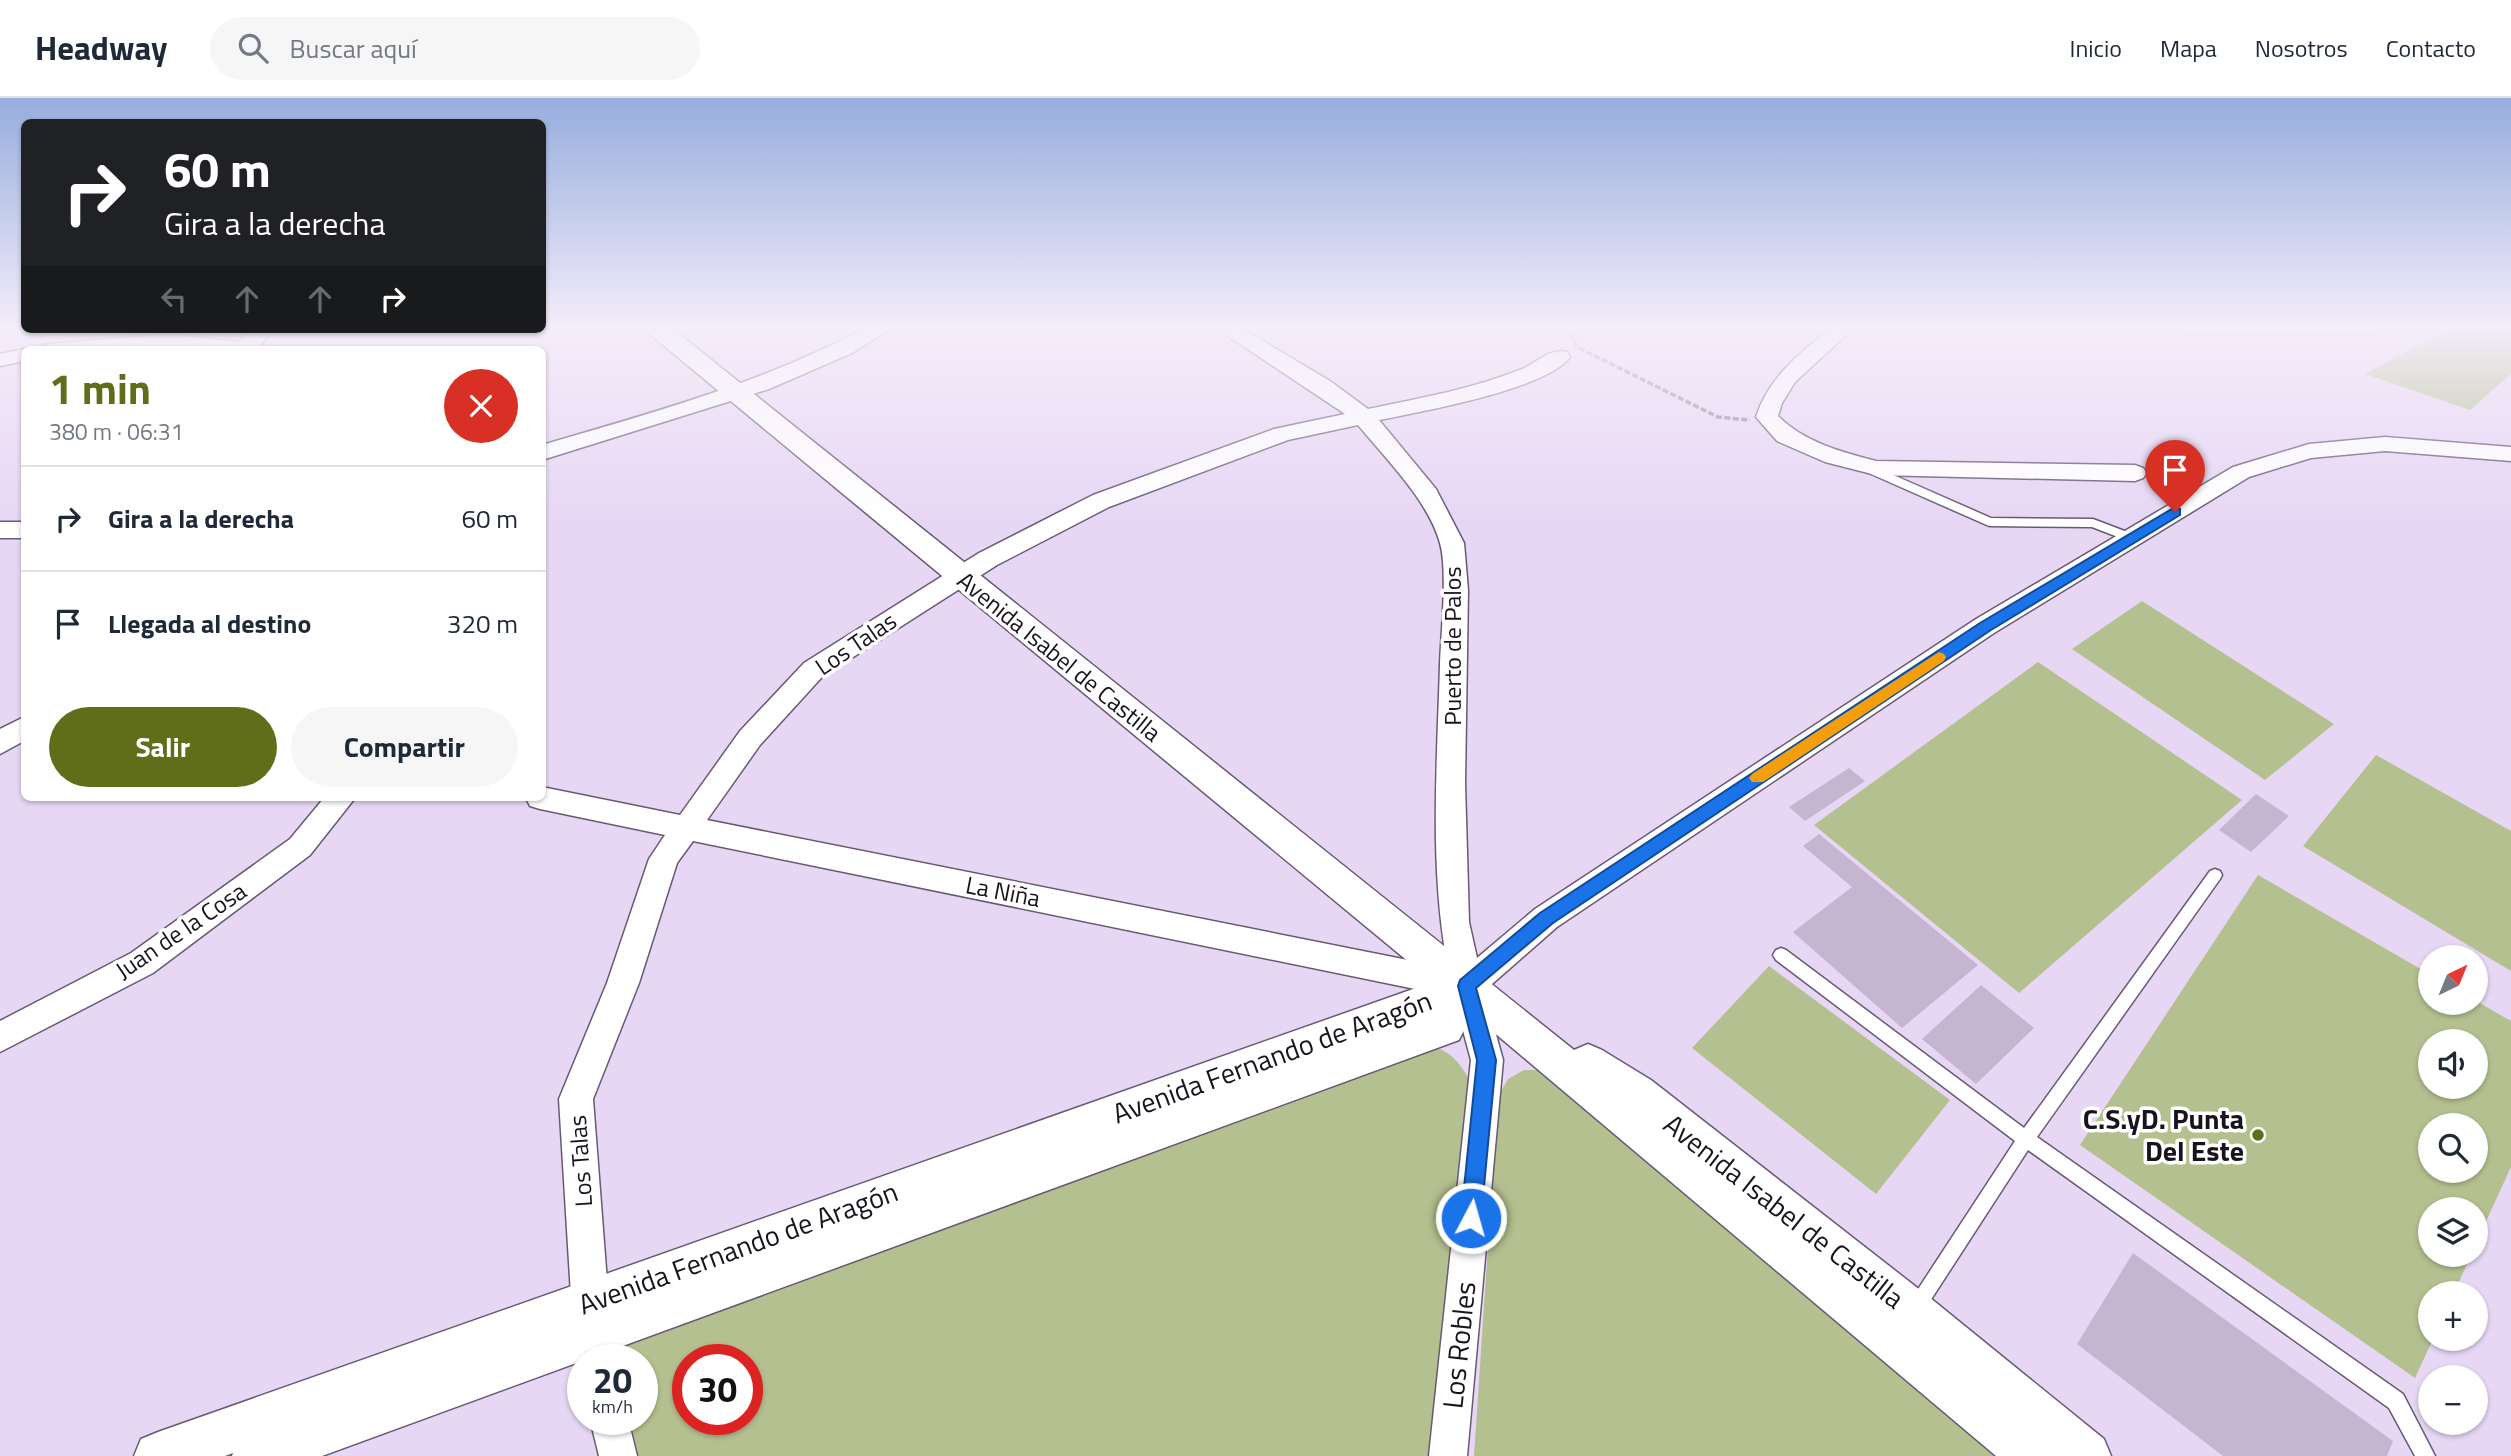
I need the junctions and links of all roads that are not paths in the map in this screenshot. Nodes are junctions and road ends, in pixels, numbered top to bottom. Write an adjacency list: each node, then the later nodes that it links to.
1 (730, 389): 6 (street, Avenida Isabel de Castilla)
2 (743, 389): 6 (street)
3 (1327, 389): 7 (street, Puerto de Palos)
4 (1481, 389): 7 (street, Los Talas)
5 (1779, 389): 10 (street)
6 (734, 393): 8 (street); 15 (street, Avenida Isabel de Castilla)
7 (1363, 416): 15 (street, Los Talas); 23 (street, Puerto de Palos)
8 (546, 452)
9 (2511, 454): 14 (street)
10 (1855, 462): 11 (street); 14 (lane)
11 (2135, 473)
12 (0, 530): 13 (street)
13 (21, 530)
14 (2131, 538): 23 (street)
15 (960, 576): 20 (street, Los Talas); 23 (street, Avenida Isabel de Castilla)
16 (21, 729): 17 (street)
17 (0, 743)
18 (546, 799): 20 (street, La Niña)
19 (338, 801): 24 (street, Juan de la Cosa)
20 (687, 827): 23 (street, La Niña); 27 (street, Los Talas)
21 (2215, 875): 25 (lane)
22 (1781, 955): 25 (lane)
23 (1467, 986): 26 (street, Avenida Isabel de Castilla); 27 (street, Avenida Fernando de Aragón); 32 (street, Los Robles); 33 (street, Avenida Isabel de Castilla)
24 (0, 1037)
25 (2026, 1139): 26 (lane); 35 (lane)
26 (1913, 1313): 34 (street, Avenida Isabel de Castilla)
27 (592, 1331): 29 (street, Avenida Fernando de Aragón); 30 (street, Avenida Fernando de Aragón)
28 (613, 1435): 31 (street)
29 (158, 1456)
30 (256, 1456)
31 (618, 1456)
32 (1448, 1456)
33 (2034, 1456)
34 (2087, 1456)
35 (2425, 1456)

